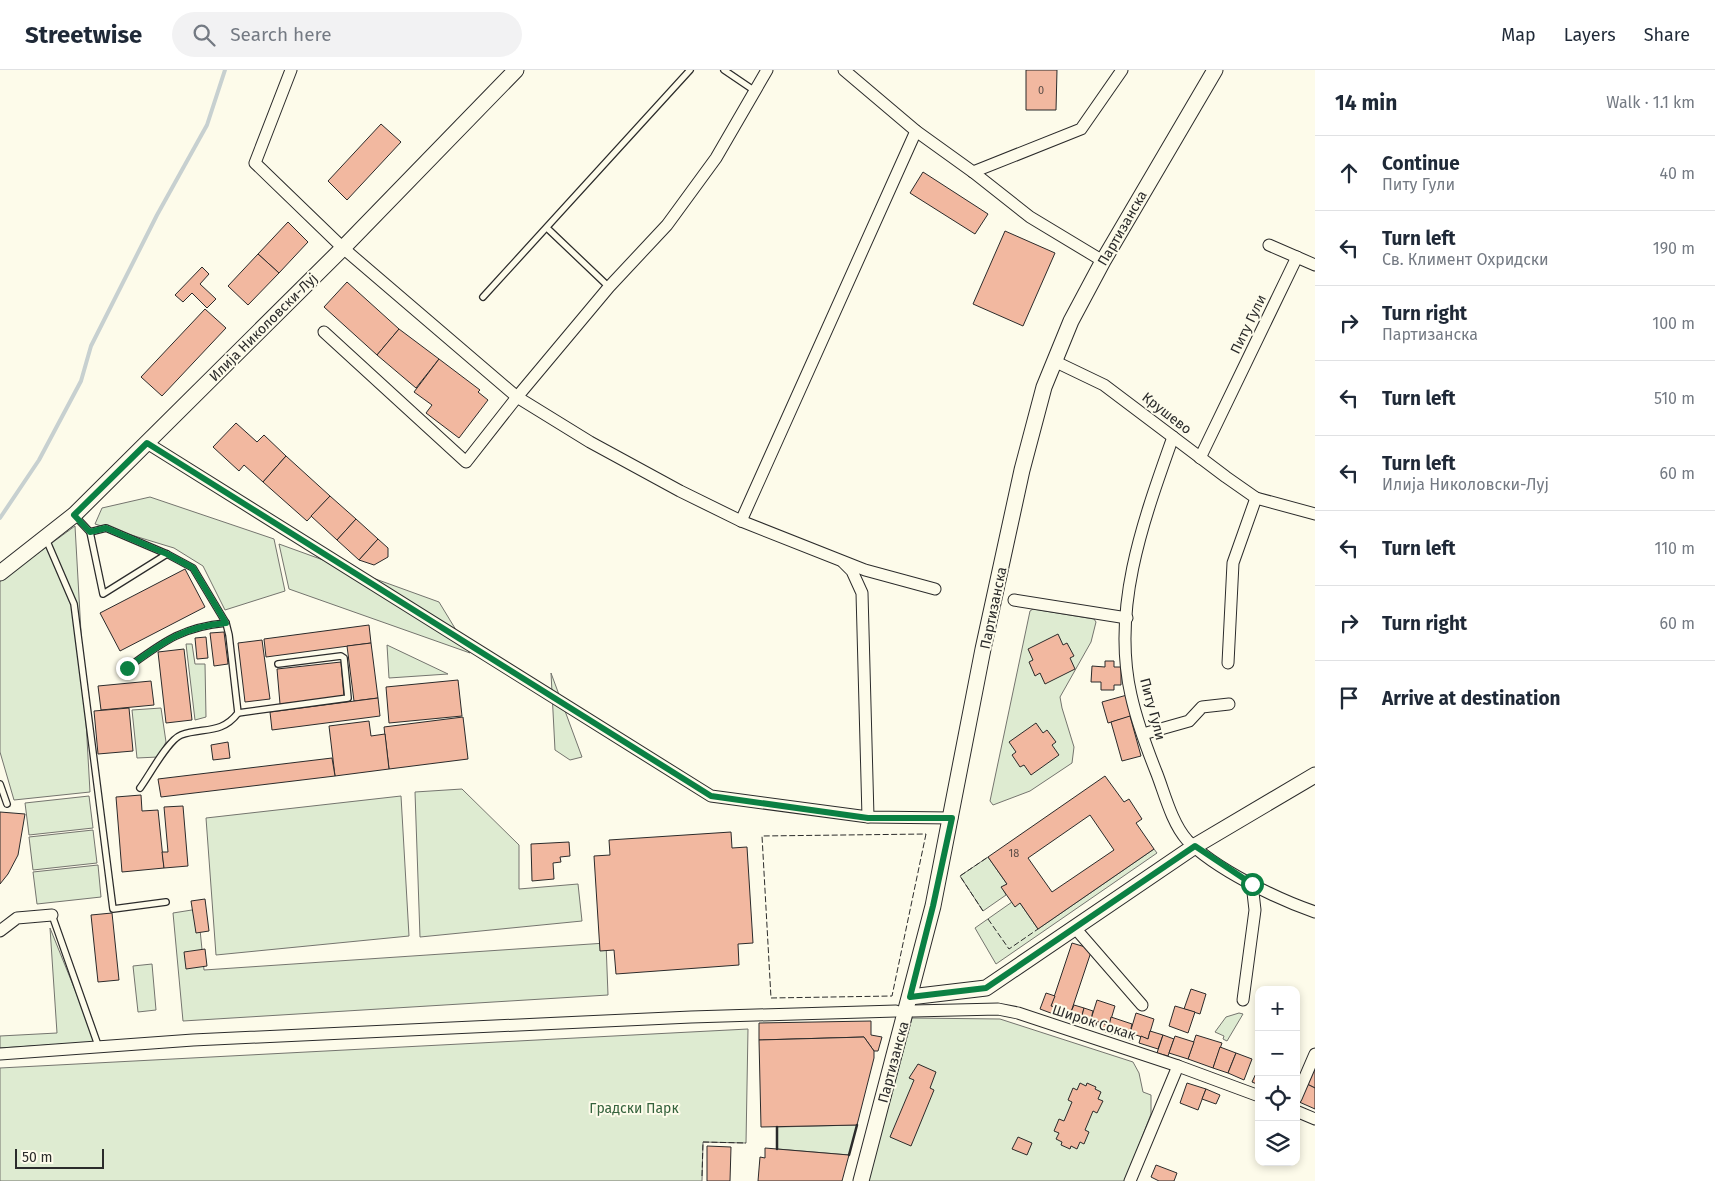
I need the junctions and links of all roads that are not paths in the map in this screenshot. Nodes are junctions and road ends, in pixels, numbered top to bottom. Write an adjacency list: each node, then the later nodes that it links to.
1 (291, 70): 14 (street)
2 (690, 70): 12 (lane)
3 (724, 70): 9 (lane)
4 (767, 70): 9 (street)
5 (844, 70): 10 (street)
6 (1122, 70): 11 (street)
7 (1215, 70): 16 (street, Партизанска)
8 (508, 73): 14 (street, Илија Николовски-Луј)
9 (755, 92): 18 (street)
10 (916, 131): 11 (street); 29 (street)
11 (973, 172): 16 (street)
12 (547, 228): 18 (lane); 19 (lane)
13 (1269, 245): 15 (street)
14 (343, 248): 22 (street); 24 (street, Илија Николовски-Луј)
15 (1297, 257): 17 (street); 25 (street, Питу Гули)
16 (1103, 260): 21 (street, Партизанска)
17 (1315, 265)
18 (609, 287): 22 (street)
19 (483, 297)
20 (324, 332): 22 (street)
21 (1054, 361): 23 (street, Крушево); 50 (street, Партизанска)
22 (517, 397): 29 (street)
23 (1173, 437): 25 (street, Крушево); 37 (street, Питу Гули)
24 (147, 443): 28 (street, Илија Николовски-Луј); 49 (street)
25 (1200, 458): 26 (street, Крушево)
26 (1256, 498): 27 (street, Крушево); 39 (street)
27 (1315, 514)
28 (74, 515): 30 (lane); 31 (street, Илија Николовски-Луј)
29 (741, 520): 33 (street)
30 (90, 532): 32 (lane); 32 (lane)
31 (46, 539): 34 (street, Илија Николовски-Луј); 53 (lane)
32 (167, 554): 38 (lane)
33 (842, 561): 35 (street); 49 (street)
34 (0, 573)
35 (935, 589)
36 (1014, 600): 37 (street)
37 (1127, 618): 44 (street, Питу Гули)
38 (226, 623): 41 (lane); 43 (lane)
39 (1228, 663)
40 (278, 664): 43 (lane)
41 (127, 668)
42 (1229, 704): 44 (street)
43 (238, 713): 47 (lane)
44 (1143, 734): 51 (street, Питу Гули)
45 (1315, 775): 51 (street)
46 (0, 784): 48 (lane)
47 (140, 788)
48 (7, 804)
49 (868, 818): 50 (street)
50 (952, 818): 59 (street, Партизанска)
51 (1195, 846): 52 (street, Питу Гули); 56 (street)
52 (1252, 884): 54 (street, Питу Гули); 58 (street)
53 (166, 902)
54 (1315, 912)
55 (52, 915): 57 (street); 62 (lane)
56 (1075, 928): 59 (street); 60 (street)
57 (0, 932)
58 (1243, 1000)
59 (912, 1004): 65 (street, Широк Сокак); 70 (street, Партизанска)
60 (1142, 1005)
61 (896, 1011): 62 (street)
62 (100, 1048): 63 (street)
63 (0, 1054)
64 (1315, 1054): 66 (street)
65 (1178, 1066): 67 (street, Широк Сокак); 71 (street)
66 (1300, 1089)
67 (1255, 1095)
68 (1300, 1113): 69 (street)
69 (1315, 1119)
70 (861, 1181)
71 (1130, 1181)

